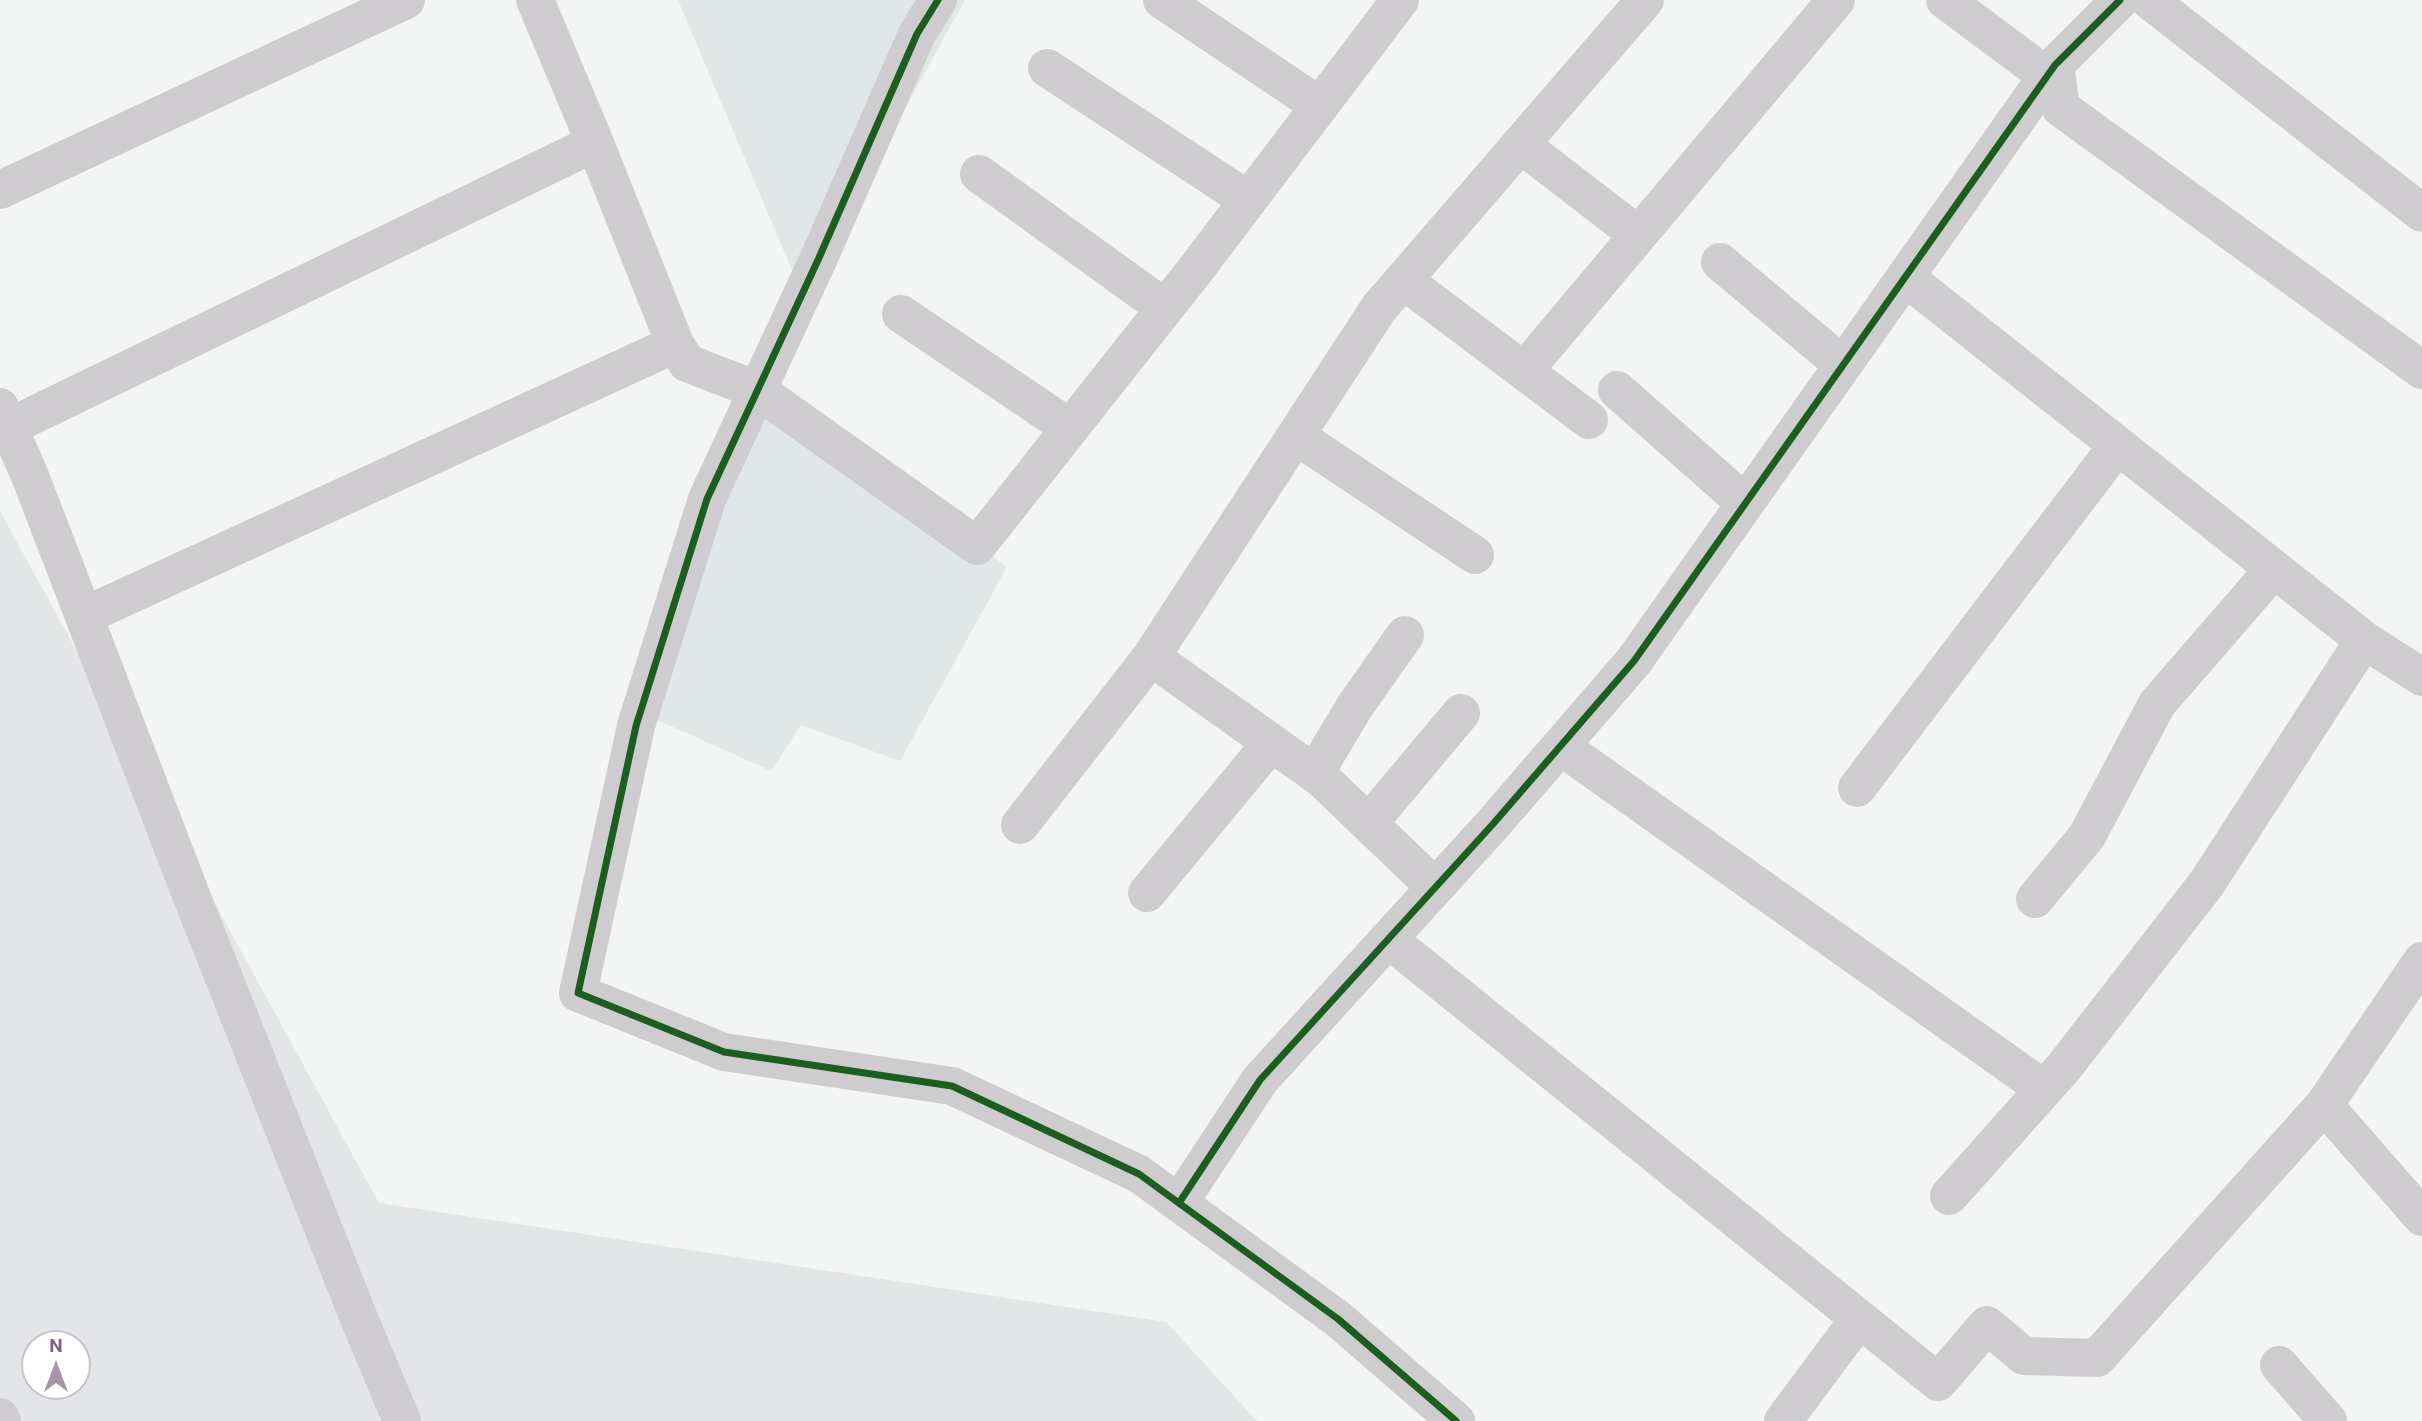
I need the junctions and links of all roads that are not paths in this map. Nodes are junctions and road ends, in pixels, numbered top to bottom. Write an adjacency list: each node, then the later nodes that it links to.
1 (406, 0): 17 (street)
2 (535, 0): 14 (street)
3 (937, 0): 30 (street)
4 (1163, 0): 13 (street)
5 (1400, 0): 13 (street)
6 (1645, 0): 15 (street)
7 (1836, 0): 20 (street)
8 (1945, 0): 12 (street)
9 (2120, 0): 12 (street)
10 (2149, 0): 19 (street)
11 (1047, 68): 18 (street)
12 (2051, 71): 22 (street); 28 (street)
13 (1320, 106): 18 (street)
14 (595, 143): 26 (street); 32 (street)
15 (1520, 144): 20 (street); 23 (street)
16 (979, 174): 24 (street)
17 (0, 190)
18 (1248, 200): 24 (street)
19 (2422, 213)
20 (1637, 234): 29 (street)
21 (1720, 262): 27 (street)
22 (1905, 277): 27 (street); 36 (street)
23 (1404, 279): 29 (street); 35 (street)
24 (1165, 308): 34 (street)
25 (901, 314): 34 (street)
26 (675, 344): 30 (street); 40 (street)
27 (1843, 365): 37 (street)
28 (2422, 370)
29 (1524, 371): 33 (street)
30 (757, 390): 34 (street); 60 (street)
31 (1617, 390): 37 (street)
32 (4, 417): 40 (street)
33 (1589, 420)
34 (1070, 428)
35 (1296, 436): 38 (street); 43 (street)
36 (2118, 445): 39 (street); 49 (street)
37 (1745, 503): 47 (street)
38 (1475, 555)
39 (2274, 569): 42 (street); 54 (street)
40 (84, 616): 64 (street)
41 (1405, 635): 48 (street)
42 (2364, 640): 44 (street); 57 (street)
43 (1152, 657): 46 (street); 51 (street)
44 (2422, 677)
45 (1461, 713): 50 (street)
46 (1271, 743): 48 (street); 53 (street)
47 (1560, 746): 52 (street); 57 (street)
48 (1315, 773): 50 (street)
49 (1857, 788)
50 (1369, 823): 52 (street)
51 (1020, 825)
52 (1436, 887): 55 (street)
53 (1147, 893)
54 (2035, 899)
55 (1388, 939): 60 (street); 62 (street)
56 (2422, 961): 58 (street)
57 (2043, 1089): 59 (street)
58 (2324, 1105): 61 (street); 62 (street)
59 (1949, 1196)
60 (1179, 1203): 65 (street)
61 (2422, 1217)
62 (1859, 1319): 66 (street)
63 (2279, 1365): 67 (street)
64 (402, 1421)
65 (1456, 1421)
66 (1783, 1421)
67 (2328, 1421)

